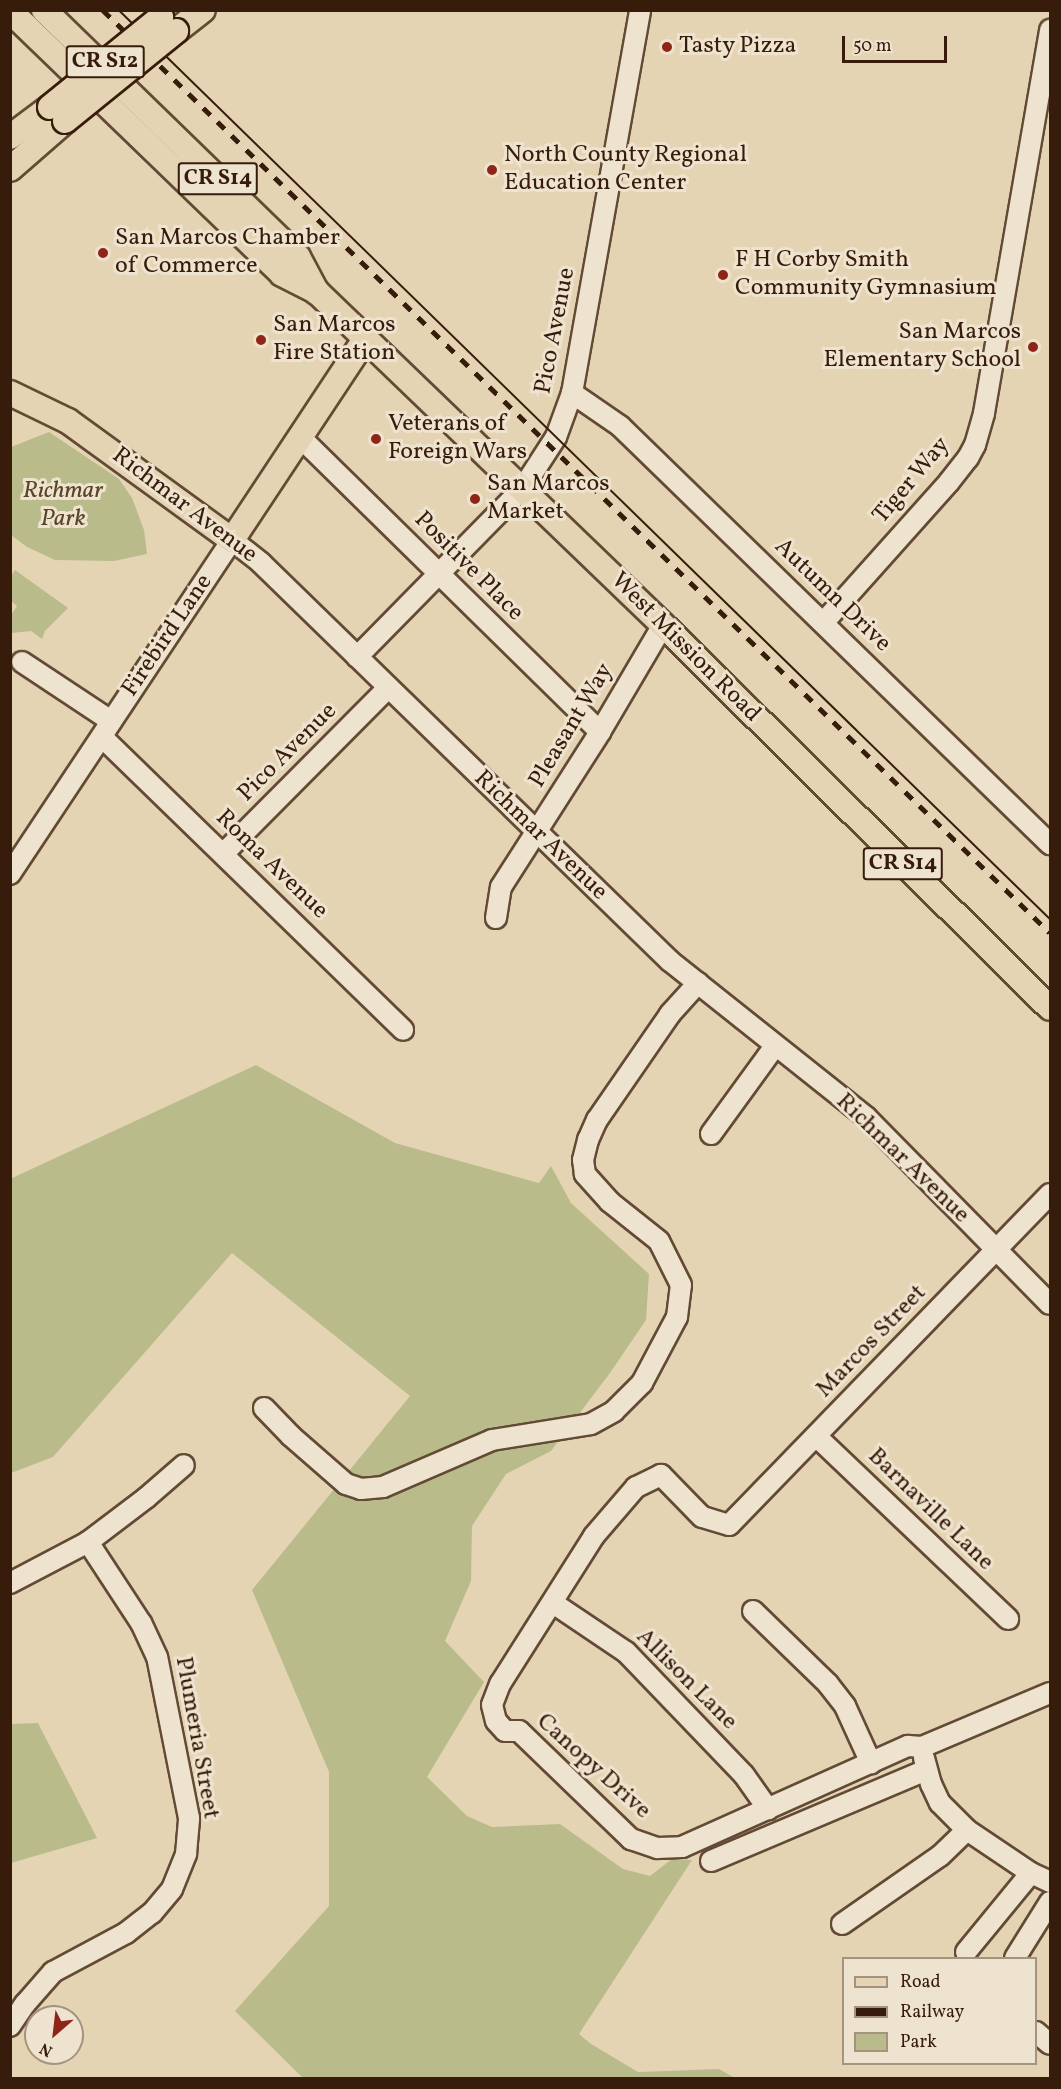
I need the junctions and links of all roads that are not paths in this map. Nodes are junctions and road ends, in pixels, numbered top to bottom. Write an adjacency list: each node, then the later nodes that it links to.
1 (44, 10): 10 (main road, West Mission Road / CR S14)
2 (203, 10): 5 (main road, CR S12)
3 (640, 10): 13 (street, Pico Avenue)
4 (10, 11): 10 (main road, West Mission Road / CR S14)
5 (168, 19): 7 (main road, CR S12, bridge)
6 (1050, 30): 18 (street, Tiger Way)
7 (57, 114): 8 (main road, CR S12); 9 (main road, CR S12)
8 (10, 136)
9 (10, 169)
10 (317, 292): 11 (main road, West Mission Road / CR S14)
11 (365, 339): 14 (main road, Firebird Lane); 15 (main road, West Mission Road / CR S14)
12 (10, 393): 16 (main road, Richmar Avenue)
13 (572, 393): 15 (street, Pico Avenue); 18 (street, Autumn Drive)
14 (300, 437): 16 (main road, Firebird Lane); 17 (street, Positive Place)
15 (523, 488): 17 (street, Pico Avenue); 19 (main road, West Mission Road / CR S14)
16 (232, 540): 20 (street, Richmar Avenue); 23 (street, Firebird Lane)
17 (439, 575): 20 (street, Pico Avenue); 24 (street, Positive Place)
18 (823, 623): 26 (street, Autumn Drive)
19 (663, 625): 24 (street, Pleasant Way); 31 (main road, West Mission Road / CR S14)
20 (357, 657): 22 (street, Richmar Avenue)
21 (22, 662): 23 (street, Roma Avenue)
22 (388, 688): 25 (street, Richmar Avenue); 27 (street, Pico Avenue)
23 (106, 729): 27 (street, Roma Avenue); 28 (street, Firebird Lane)
24 (600, 732): 25 (street, Pleasant Way)
25 (537, 833): 29 (street, Pleasant Way); 30 (street, Richmar Avenue)
26 (1050, 844)
27 (223, 854): 32 (street, Roma Avenue)
28 (10, 874)
29 (496, 918)
30 (698, 983): 33 (street, Richmar Avenue); 38 (street)
31 (1050, 1008)
32 (403, 1030)
33 (775, 1046): 34 (street); 36 (street, Richmar Avenue)
34 (711, 1134)
35 (1050, 1194): 36 (street, Marcos Street)
36 (995, 1250): 37 (street, Richmar Avenue); 39 (street, Marcos Street)
37 (1050, 1304)
38 (264, 1408)
39 (817, 1437): 41 (street, Marcos Street); 46 (street, Barnaville Lane)
40 (184, 1465): 42 (street)
41 (729, 1525): 44 (street, Canopy Drive)
42 (88, 1542): 43 (street); 60 (street, Plumeria Street)
43 (10, 1582)
44 (553, 1603): 51 (street, Allison Lane); 51 (street, Canopy Drive)
45 (753, 1611): 49 (street)
46 (1008, 1619)
47 (1050, 1693): 48 (street, Canopy Drive)
48 (922, 1747): 49 (street, Canopy Drive); 50 (street)
49 (872, 1763): 51 (street, Canopy Drive)
50 (926, 1770): 52 (street); 53 (street)
51 (768, 1809)
52 (967, 1830): 54 (street); 57 (street)
53 (711, 1861)
54 (1031, 1874): 55 (street); 58 (street)
55 (1050, 1882)
56 (1050, 1902): 59 (street)
57 (842, 1923)
58 (966, 1952)
59 (1016, 1957)
60 (10, 2026)
61 (1037, 2034): 62 (street)
62 (1050, 2044)

